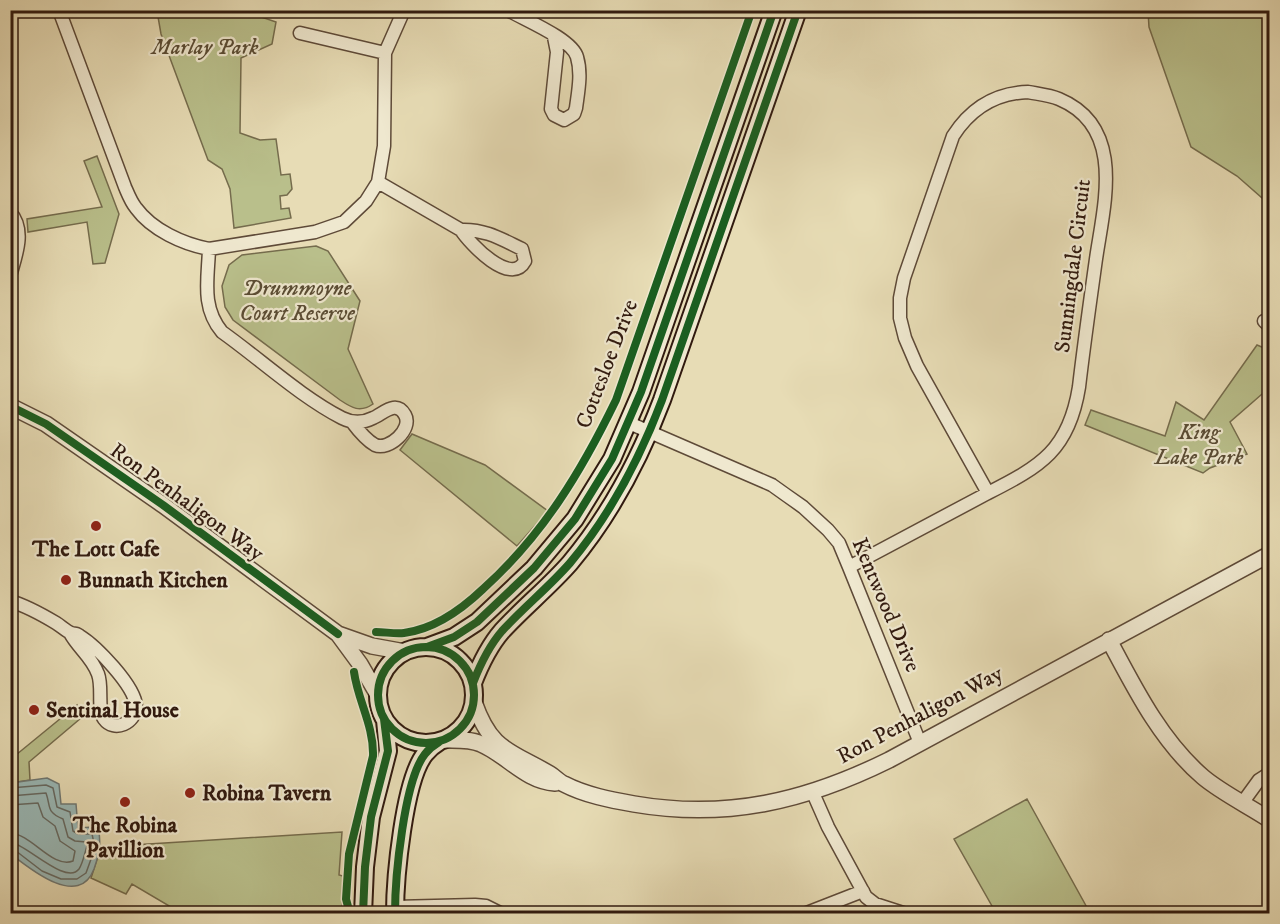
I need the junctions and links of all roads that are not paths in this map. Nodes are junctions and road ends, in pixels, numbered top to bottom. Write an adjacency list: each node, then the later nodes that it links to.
1 (59, 10): 12 (street)
2 (404, 10): 8 (street)
3 (508, 10): 7 (street)
4 (774, 10): 16 (main road, Cottesloe Drive)
5 (798, 10): 17 (main road)
6 (300, 33): 8 (street)
7 (555, 37): 7 (street)
8 (385, 53): 9 (street)
9 (378, 182): 11 (street); 12 (street)
10 (10, 212): 13 (street)
11 (461, 230): 11 (street)
12 (209, 249): 15 (street)
13 (10, 276)
14 (10, 406): 23 (street, Ron Penhaligon Way)
15 (352, 422)
16 (629, 423): 17 (street, Kentwood Drive); 25 (main road, Cottesloe Drive)
17 (650, 432): 20 (street, Kentwood Drive); 27 (main road)
18 (988, 493): 18 (street, Sunningdale Circuit); 20 (street, Sunningdale Circuit)
19 (1269, 554): 24 (street, Ron Penhaligon Way)
20 (849, 567): 32 (street, Kentwood Drive)
21 (10, 601): 22 (street)
22 (70, 633): 22 (street)
23 (338, 634): 26 (street, Ron Penhaligon Way); 28 (street, Ron Penhaligon Way)
24 (1109, 640): 32 (street, Ron Penhaligon Way); 36 (street)
25 (426, 647): 26 (main road); 27 (main road)
26 (405, 652): 28 (main road)
27 (473, 683): 29 (main road)
28 (378, 695): 30 (main road)
29 (474, 702): 31 (main road); 34 (street, Ron Penhaligon Way)
30 (384, 719): 31 (main road); 40 (main road)
31 (442, 741): 34 (street, Ron Penhaligon Way); 39 (main road)
32 (920, 743): 35 (street, Ron Penhaligon Way)
33 (1269, 772): 36 (street)
34 (564, 784): 35 (street, Ron Penhaligon Way)
35 (813, 793): 38 (street)
36 (1243, 802): 37 (street)
37 (1269, 820)
38 (863, 891): 42 (street); 43 (street)
39 (395, 910): 41 (street)
40 (363, 914)
41 (502, 914)
42 (804, 914)
43 (906, 914)

